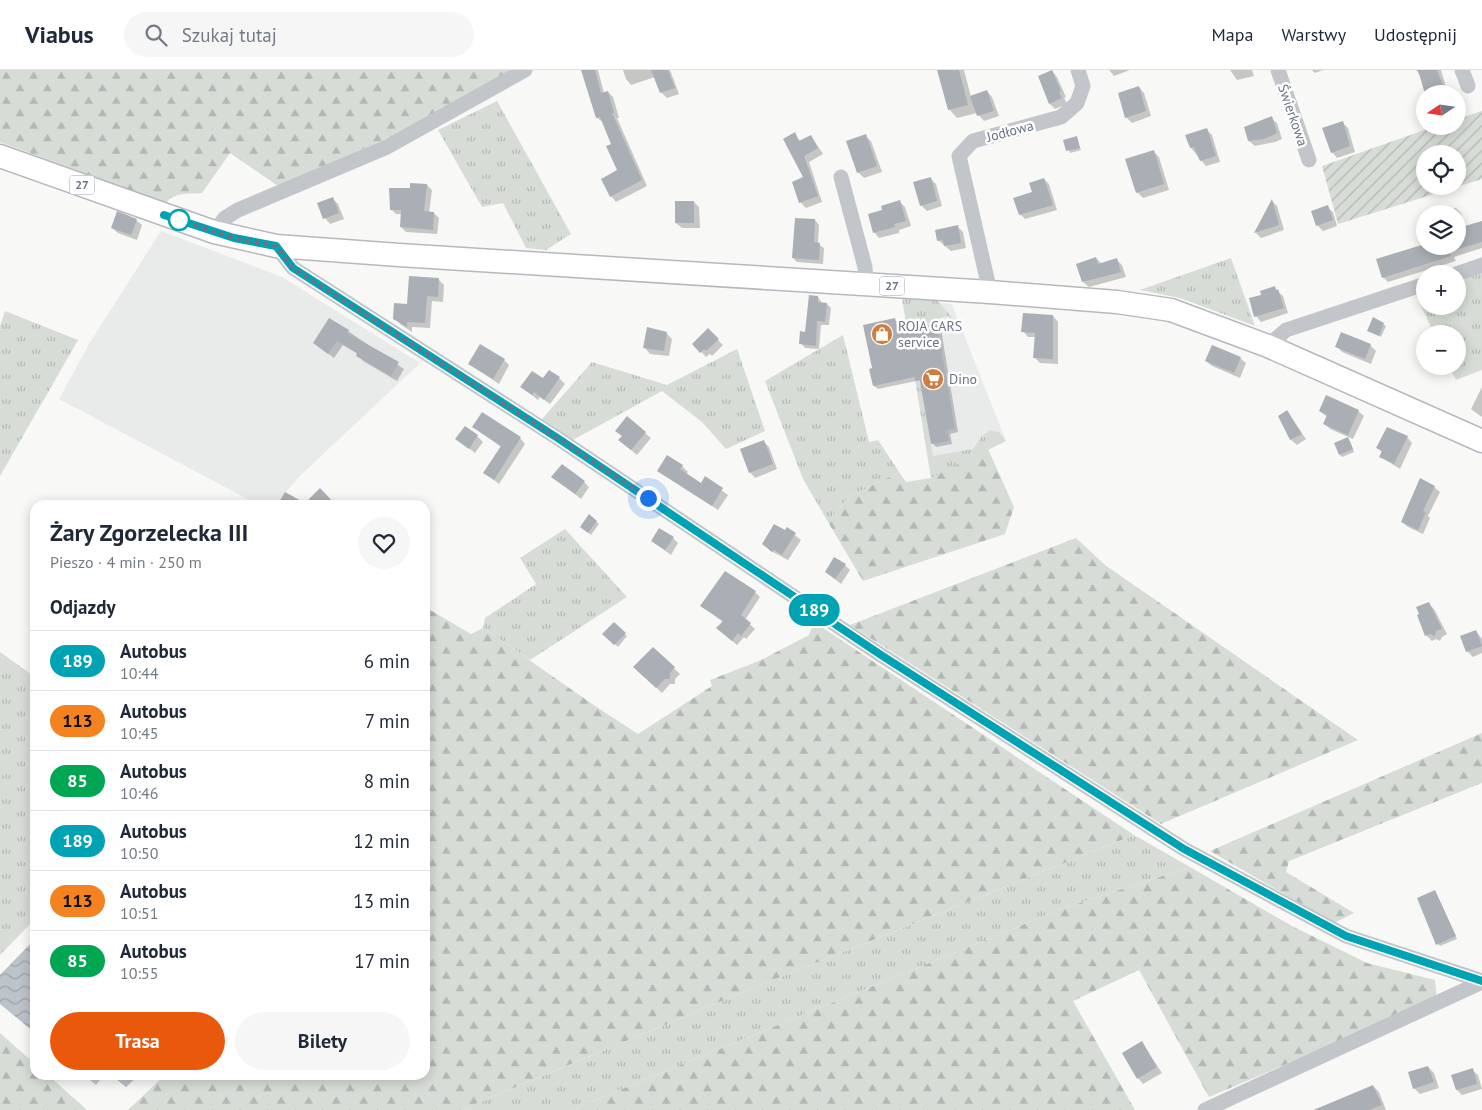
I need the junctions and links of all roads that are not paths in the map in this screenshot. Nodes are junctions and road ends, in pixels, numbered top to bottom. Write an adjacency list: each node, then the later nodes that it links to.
1 (525, 70): 9 (street)
2 (1078, 70): 15 (street, Jodłowa)
3 (1278, 70): 7 (street, Świerkowa)
4 (1462, 70): 5 (street)
5 (1468, 86)
6 (0, 156): 9 (main road, 27)
7 (1309, 160)
8 (841, 176): 13 (street)
9 (214, 232): 10 (main road, 27)
10 (276, 246): 13 (main road, 27); 18 (street)
11 (1482, 265): 12 (street)
12 (1466, 271)
13 (866, 284): 15 (main road, 27)
14 (1416, 287): 16 (street)
15 (990, 292): 16 (main road, 27)
16 (1268, 346): 17 (main road, 27)
17 (1482, 442)
18 (1482, 981): 19 (street)
19 (1205, 1110)

